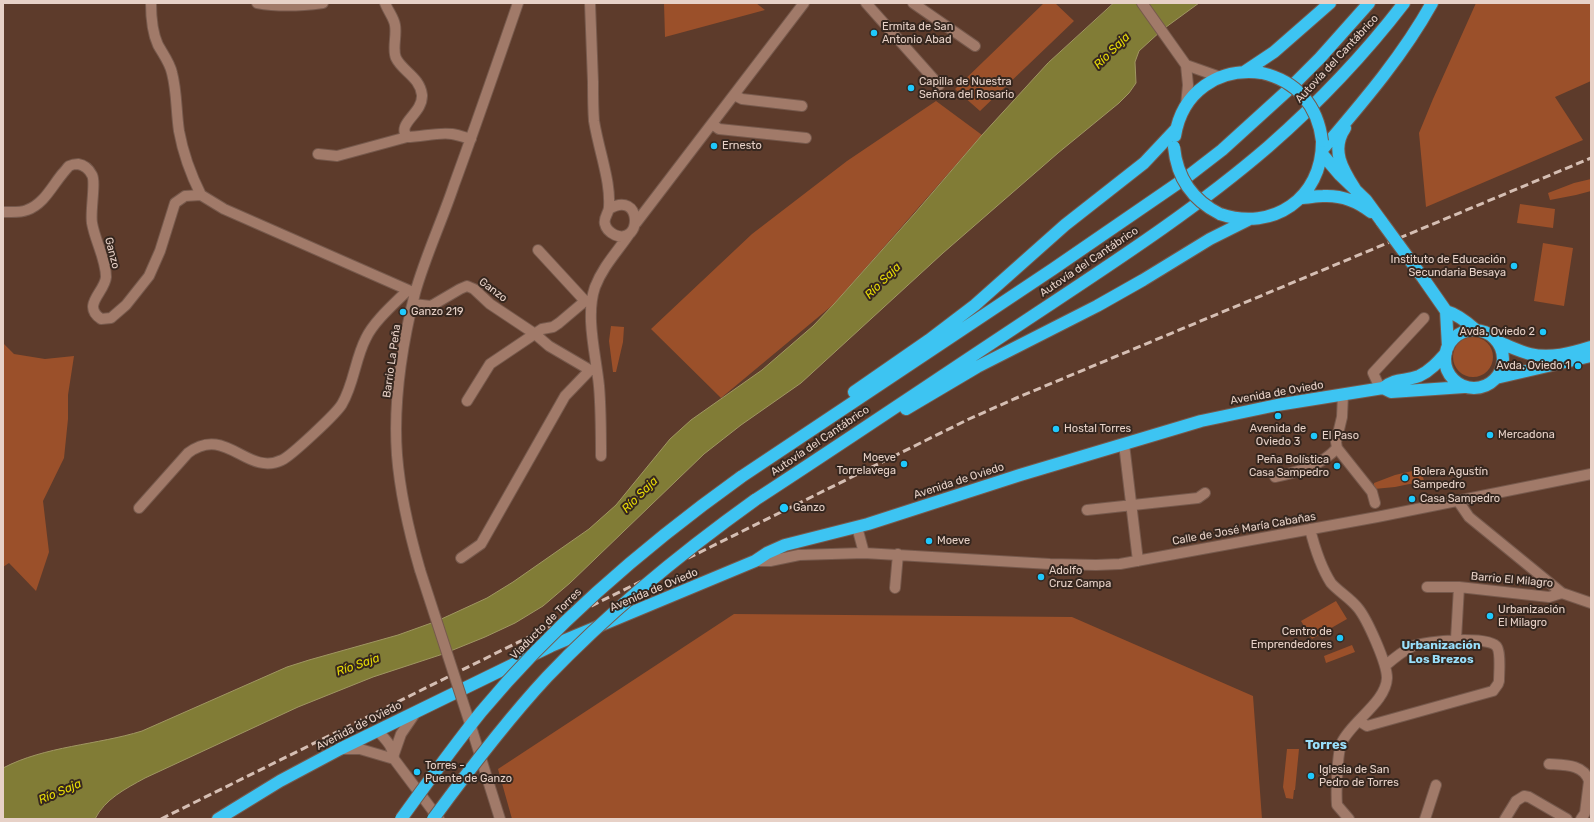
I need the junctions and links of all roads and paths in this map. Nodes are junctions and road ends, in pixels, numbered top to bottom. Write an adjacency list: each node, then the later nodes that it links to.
1 (151, 3): 33 (street)
2 (257, 3): 3 (street)
3 (323, 3)
4 (518, 3): 28 (street, Barrio La Peña)
5 (590, 3): 31 (street)
6 (804, 3): 21 (street)
7 (913, 3): 15 (street)
8 (1142, 3): 17 (street)
9 (1330, 3): 18 (highway)
10 (1369, 3): 67 (highway, Autovía del Cantábrico)
11 (1404, 3): 70 (highway, Autovía del Cantábrico)
12 (1432, 3): 16 (highway)
13 (868, 4): 20 (street)
14 (386, 6): 26 (street)
15 (975, 46)
16 (1407, 46): 29 (highway); 32 (highway)
17 (1186, 65): 19 (street); 22 (street)
18 (1244, 72): 19 (highway); 29 (highway, bridge)
19 (1220, 77): 22 (highway)
20 (939, 85)
21 (734, 95): 23 (street); 24 (street)
22 (1186, 105): 25 (highway)
23 (802, 106)
24 (712, 124): 27 (street); 35 (street)
25 (1176, 129): 39 (highway, bridge); 67 (highway)
26 (407, 137): 28 (street); 30 (street)
27 (806, 138)
28 (470, 139): 46 (street, Barrio La Peña)
29 (1322, 148): 32 (highway); 34 (highway)
30 (318, 154)
31 (609, 186): 36 (street); 37 (street)
32 (1355, 189): 40 (highway)
33 (201, 195): 38 (street, Ganzo); 46 (street)
34 (1300, 198): 39 (highway); 40 (highway)
35 (651, 204): 36 (street); 41 (street)
36 (625, 206): 37 (street); 41 (street)
37 (609, 209): 42 (street)
38 (3, 212)
39 (1248, 220): 70 (highway)
40 (1382, 222): 49 (highway, bridge)
41 (636, 223): 43 (street)
42 (609, 232): 43 (street); 45 (street)
43 (630, 233): 45 (street)
44 (538, 250): 47 (street)
45 (610, 258): 47 (street)
46 (412, 292): 48 (street, Barrio La Peña); 74 (street)
47 (588, 300): 52 (street); 57 (street)
48 (413, 304): 52 (street, Ganzo); 101 (street, Barrio La Peña, bridge)
49 (1446, 311): 51 (highway); 55 (highway)
50 (1424, 318): 60 (street)
51 (1476, 330): 53 (highway); 55 (highway)
52 (535, 334): 57 (street, Ganzo); 62 (street)
53 (1498, 342): 54 (highway); 58 (highway)
54 (1591, 347)
55 (1447, 350): 59 (highway); 60 (highway, Avenida de Oviedo)
56 (1591, 356): 58 (highway)
57 (593, 370): 65 (street); 80 (street)
58 (1496, 378): 59 (highway)
59 (1464, 387): 60 (highway, Avenida de Oviedo)
60 (1381, 388): 61 (highway, Avenida de Oviedo)
61 (1343, 394): 63 (highway, Avenida de Oviedo); 64 (street)
62 (467, 401)
63 (1124, 444): 73 (street); 76 (highway, Avenida de Oviedo)
64 (1337, 448): 68 (street); 72 (street)
65 (601, 456)
66 (1591, 474): 71 (street, Calle de José María Cabañas)
67 (741, 477): 98 (highway, Viaducto de Torres, bridge)
68 (1275, 477)
69 (1204, 493): 73 (street)
70 (758, 498): 99 (highway, bridge)
71 (1458, 501): 77 (street, Calle de José María Cabañas); 86 (street)
72 (1375, 503)
73 (1131, 505): 75 (street); 81 (street)
74 (139, 508)
75 (1087, 510)
76 (857, 527): 78 (street); 82 (highway, Avenida de Oviedo)
77 (1310, 529): 81 (street, Calle de José María Cabañas); 89 (street)
78 (864, 553): 79 (street, Calle de José María Cabañas); 82 (street, Calle de José María Cabañas)
79 (898, 554): 81 (street, Calle de José María Cabañas); 85 (street)
80 (461, 558)
81 (1138, 561)
82 (755, 562): 90 (highway, Avenida de Oviedo)
83 (1427, 587): 84 (street, Barrio El Milagro)
84 (1460, 587): 86 (street, Barrio El Milagro); 88 (street)
85 (895, 588)
86 (1562, 594): 87 (street)
87 (1591, 602)
88 (1456, 639): 89 (street); 91 (street)
89 (1385, 666): 91 (street)
90 (417, 712): 92 (highway, Avenida de Oviedo); 94 (street)
91 (1359, 721): 102 (street)
92 (378, 731): 93 (highway, Avenida de Oviedo); 94 (street)
93 (340, 749): 94 (street); 97 (highway, Avenida de Oviedo)
94 (392, 757): 100 (street)
95 (1549, 764): 106 (street)
96 (1436, 784): 103 (street)
97 (218, 819)
98 (401, 819)
99 (433, 819)
100 (439, 819)
101 (500, 819)
102 (1349, 819)
103 (1425, 819)
104 (1505, 819): 105 (street)
105 (1567, 819)
106 (1582, 819)

